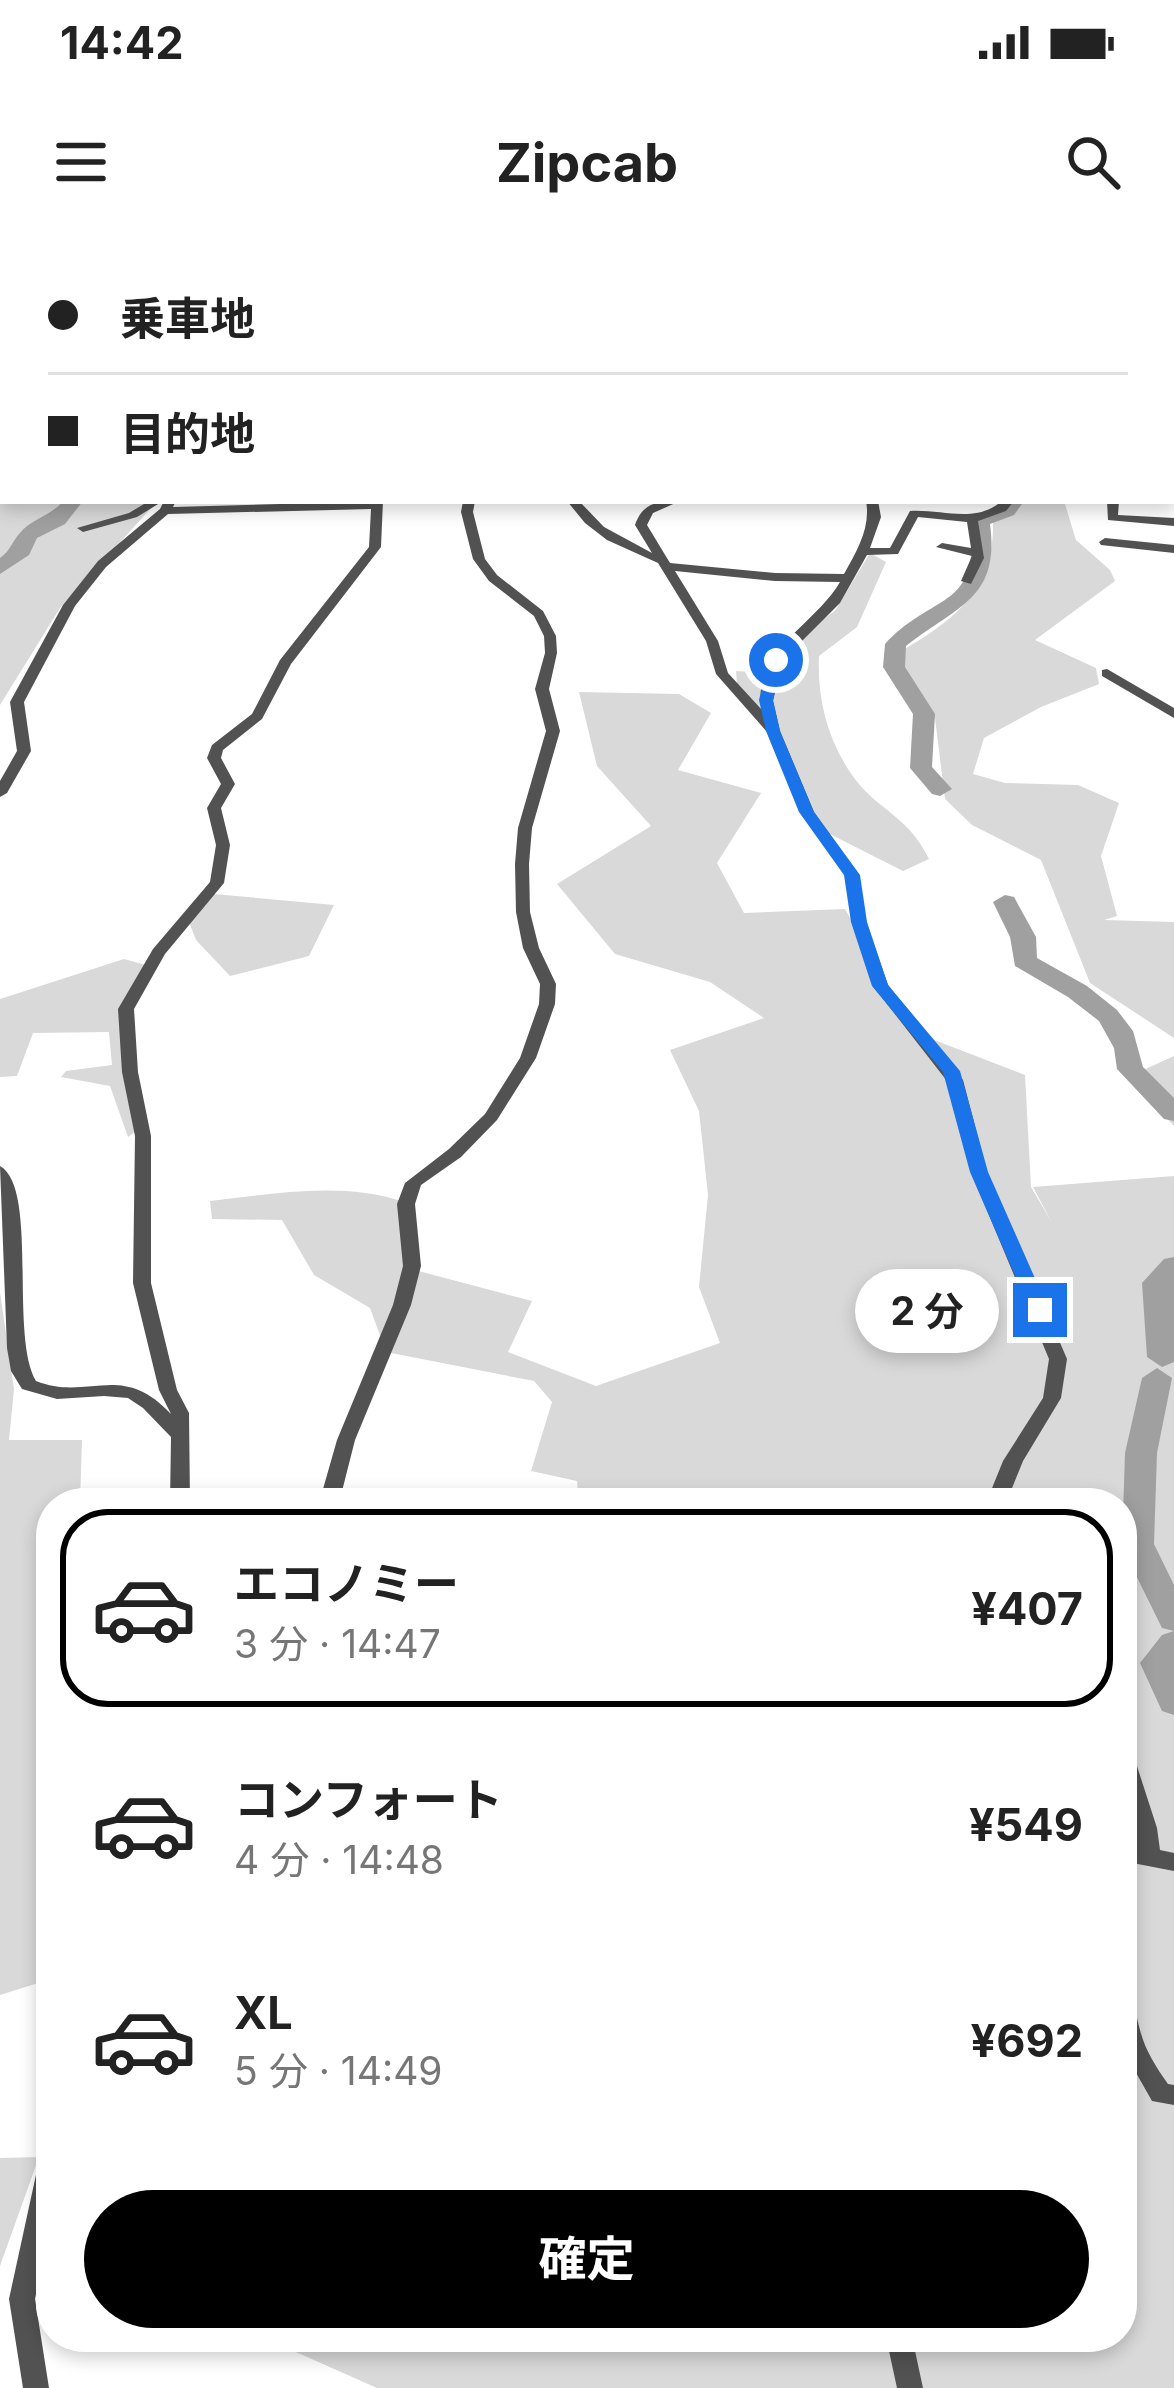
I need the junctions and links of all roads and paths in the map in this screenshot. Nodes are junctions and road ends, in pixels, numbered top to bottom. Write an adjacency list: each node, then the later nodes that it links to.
1 (164, 504): 12 (street); 24 (street)
2 (377, 504): 27 (street)
3 (468, 504): 29 (street)
4 (575, 504): 18 (street)
5 (661, 504): 18 (street)
6 (872, 504): 16 (street)
7 (1006, 504): 10 (street)
8 (1113, 504): 11 (street)
9 (915, 507): 10 (street); 16 (street)
10 (972, 519): 17 (street)
11 (1174, 522)
12 (83, 528)
13 (1105, 542): 15 (street)
14 (942, 547): 17 (street)
15 (1174, 549)
16 (863, 552): 19 (street)
17 (978, 553): 20 (street)
18 (663, 563): 19 (street); 23 (street)
19 (849, 578): 23 (street)
20 (967, 581)
21 (1107, 673): 22 (street)
22 (1174, 714)
23 (773, 731): 30 (street)
24 (0, 793)
25 (0, 1171): 26 (street)
26 (5, 1346): 27 (street)
27 (178, 1433): 28 (street)
28 (180, 1488)
29 (333, 1488)
30 (1002, 1488)
31 (1137, 1800): 33 (street)
32 (1137, 1854): 33 (street)
33 (1150, 1856): 34 (street)
34 (1174, 1862)
35 (1137, 2060): 36 (street)
36 (1174, 2096)
37 (36, 2232): 39 (street)
38 (902, 2352): 40 (street)
39 (36, 2388)
40 (910, 2388)

